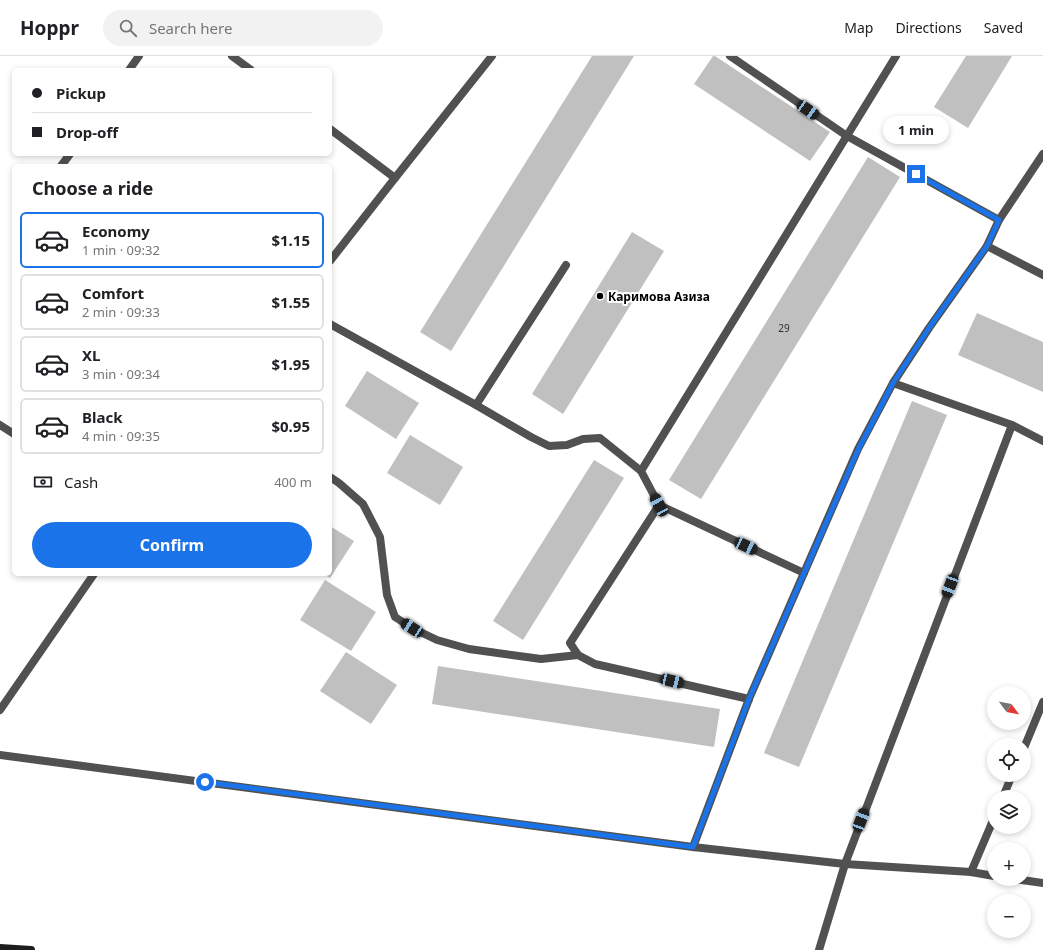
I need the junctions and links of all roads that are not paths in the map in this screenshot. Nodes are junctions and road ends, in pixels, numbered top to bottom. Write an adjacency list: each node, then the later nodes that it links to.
1 (138, 56): 6 (street)
2 (232, 56): 7 (street)
3 (492, 56): 11 (street)
4 (730, 56): 9 (street)
5 (896, 56): 9 (street)
6 (130, 68)
7 (248, 68)
8 (332, 131): 11 (street)
9 (847, 136): 12 (street); 24 (street)
10 (1043, 154): 12 (street)
11 (395, 178): 14 (street)
12 (999, 220): 13 (street)
13 (987, 246): 16 (street); 18 (street)
14 (332, 259)
15 (566, 264): 19 (street)
16 (1043, 275)
17 (332, 325): 19 (street)
18 (893, 383): 21 (street); 27 (street)
19 (476, 406): 24 (street)
20 (0, 425): 22 (street)
21 (1012, 425): 23 (street); 37 (street)
22 (12, 433)
23 (1043, 441)
24 (641, 471): 26 (street)
25 (332, 478): 29 (street)
26 (659, 505): 27 (street); 29 (street)
27 (804, 573): 30 (street)
28 (93, 576): 32 (street)
29 (578, 655): 30 (street)
30 (749, 699): 36 (street)
31 (1043, 702): 33 (street)
32 (0, 710)
33 (1028, 738)
34 (0, 755): 36 (street)
35 (987, 834): 38 (street)
36 (693, 847): 37 (street)
37 (845, 864): 38 (street); 44 (street)
38 (971, 872): 39 (street)
39 (987, 875)
40 (1031, 882): 41 (street)
41 (1043, 884)
42 (0, 948): 43 (main road)
43 (31, 950)
44 (819, 950)

